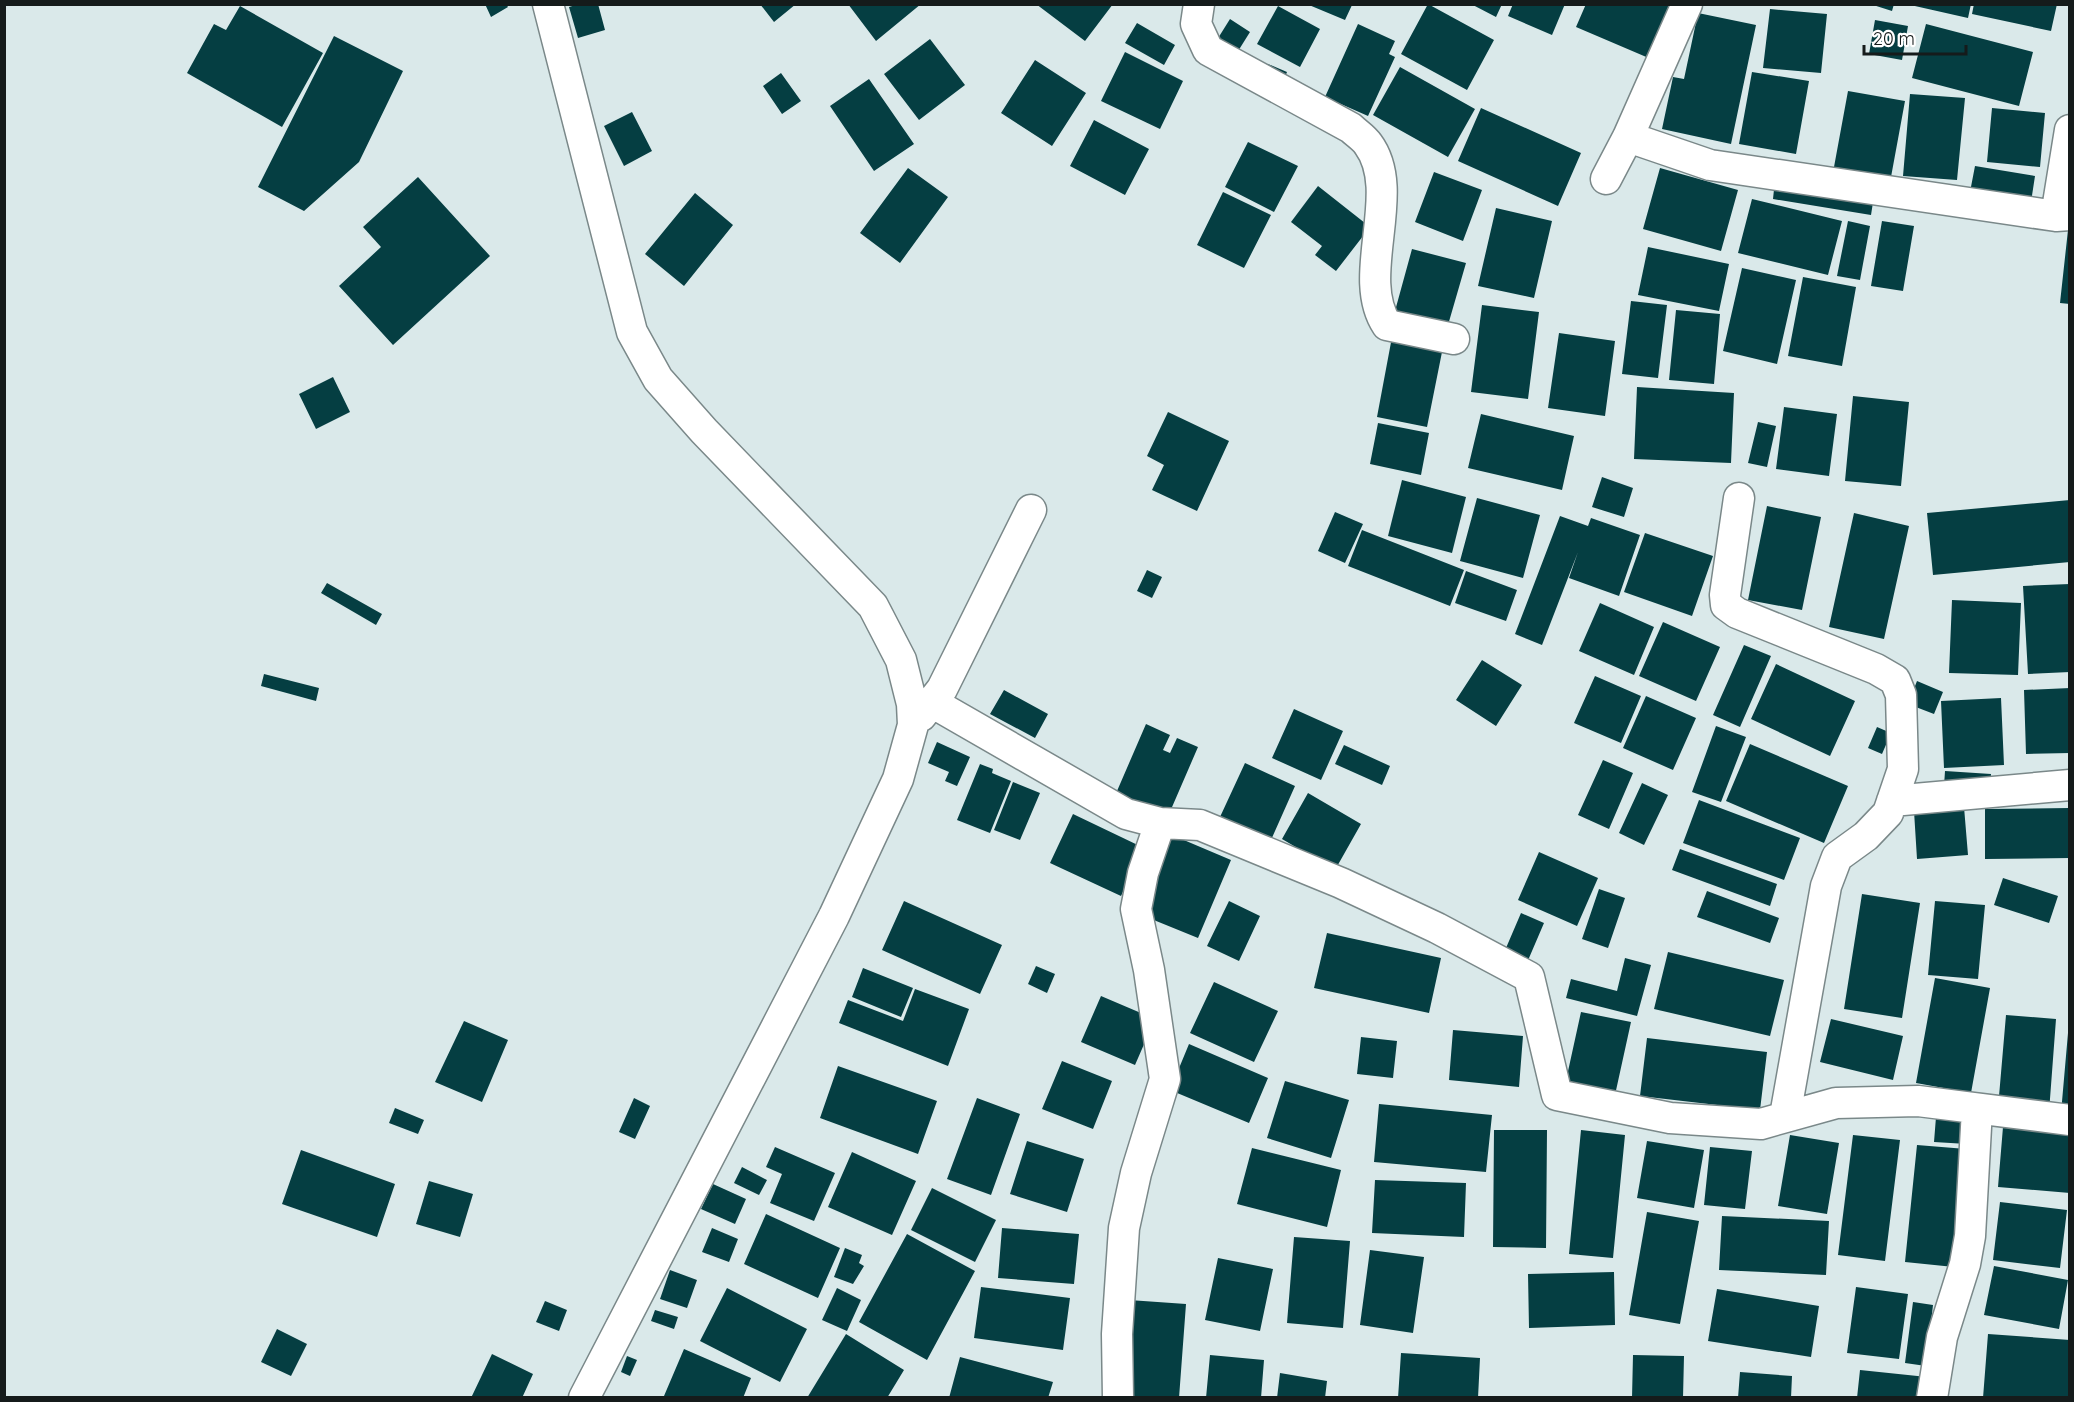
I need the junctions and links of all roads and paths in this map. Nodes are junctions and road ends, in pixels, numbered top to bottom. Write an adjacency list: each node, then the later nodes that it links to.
1 (548, 4): 12 (street)
2 (1199, 4): 8 (street)
3 (1688, 4): 5 (street)
4 (2070, 130): 7 (street)
5 (1628, 137): 6 (street); 7 (street)
6 (1606, 179)
7 (2063, 216)
8 (1454, 339)
9 (1739, 498): 14 (street)
10 (1031, 510): 11 (street)
11 (933, 703): 12 (street); 15 (street)
12 (913, 725): 19 (street)
13 (2070, 785): 14 (street)
14 (1892, 801): 17 (street)
15 (1160, 823): 17 (street); 20 (street)
16 (1977, 1109): 17 (street); 18 (street); 21 (street)
17 (1785, 1116)
18 (2070, 1120)
19 (584, 1398)
20 (1118, 1398)
21 (1932, 1398)

